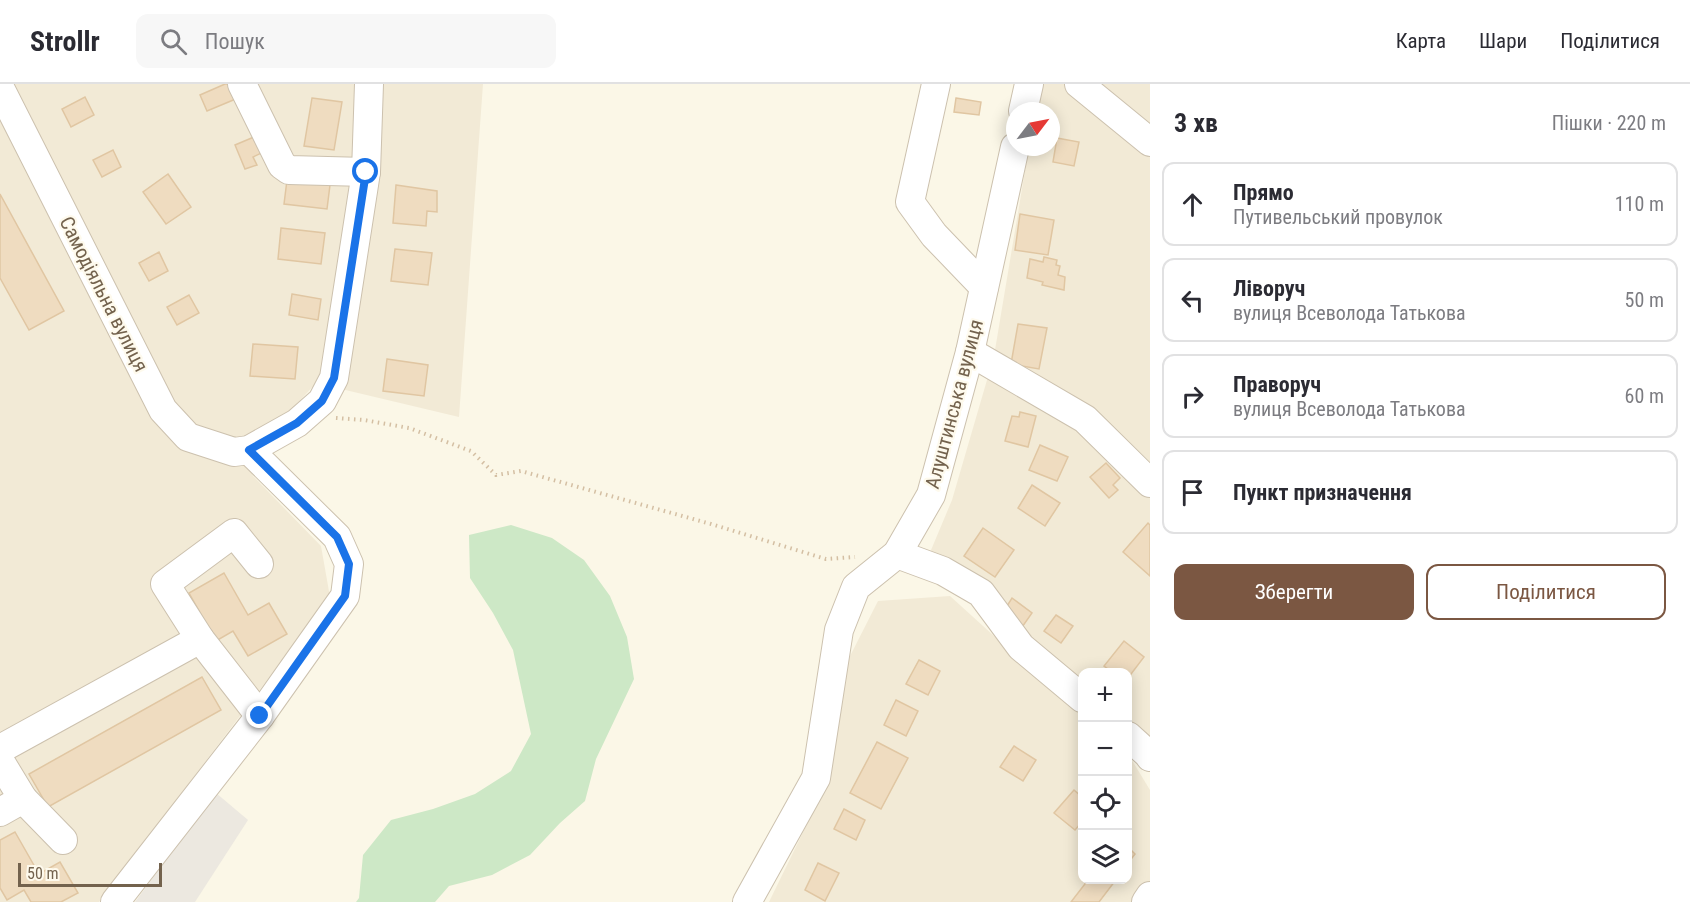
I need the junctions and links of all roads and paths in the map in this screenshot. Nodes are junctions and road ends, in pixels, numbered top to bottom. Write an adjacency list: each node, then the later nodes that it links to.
1 (242, 84): 10 (street)
2 (369, 84): 10 (street)
3 (936, 84): 11 (street)
4 (1029, 84): 7 (street)
5 (1080, 84): 8 (street)
6 (0, 87): 14 (street, Самодіяльна вулиця)
7 (1025, 102)
8 (1150, 142)
9 (1013, 156): 11 (street, Алуштинська вулиця)
10 (366, 172): 13 (street)
11 (984, 287): 12 (street, Алуштинська вулиця)
12 (970, 352): 15 (street); 16 (street, Алуштинська вулиця)
13 (297, 423): 14 (street); 17 (path)
14 (249, 450): 21 (street)
15 (1150, 483)
16 (897, 554): 20 (street); 28 (street, Алуштинська вулиця)
17 (861, 556)
18 (259, 564): 19 (street)
19 (200, 639): 21 (street); 22 (street)
20 (1078, 694)
21 (260, 716): 27 (street)
22 (0, 751)
23 (0, 761): 24 (street)
24 (11, 806): 25 (street)
25 (63, 840)
26 (1150, 896): 29 (street)
27 (115, 902)
28 (747, 902)
29 (1146, 902)

